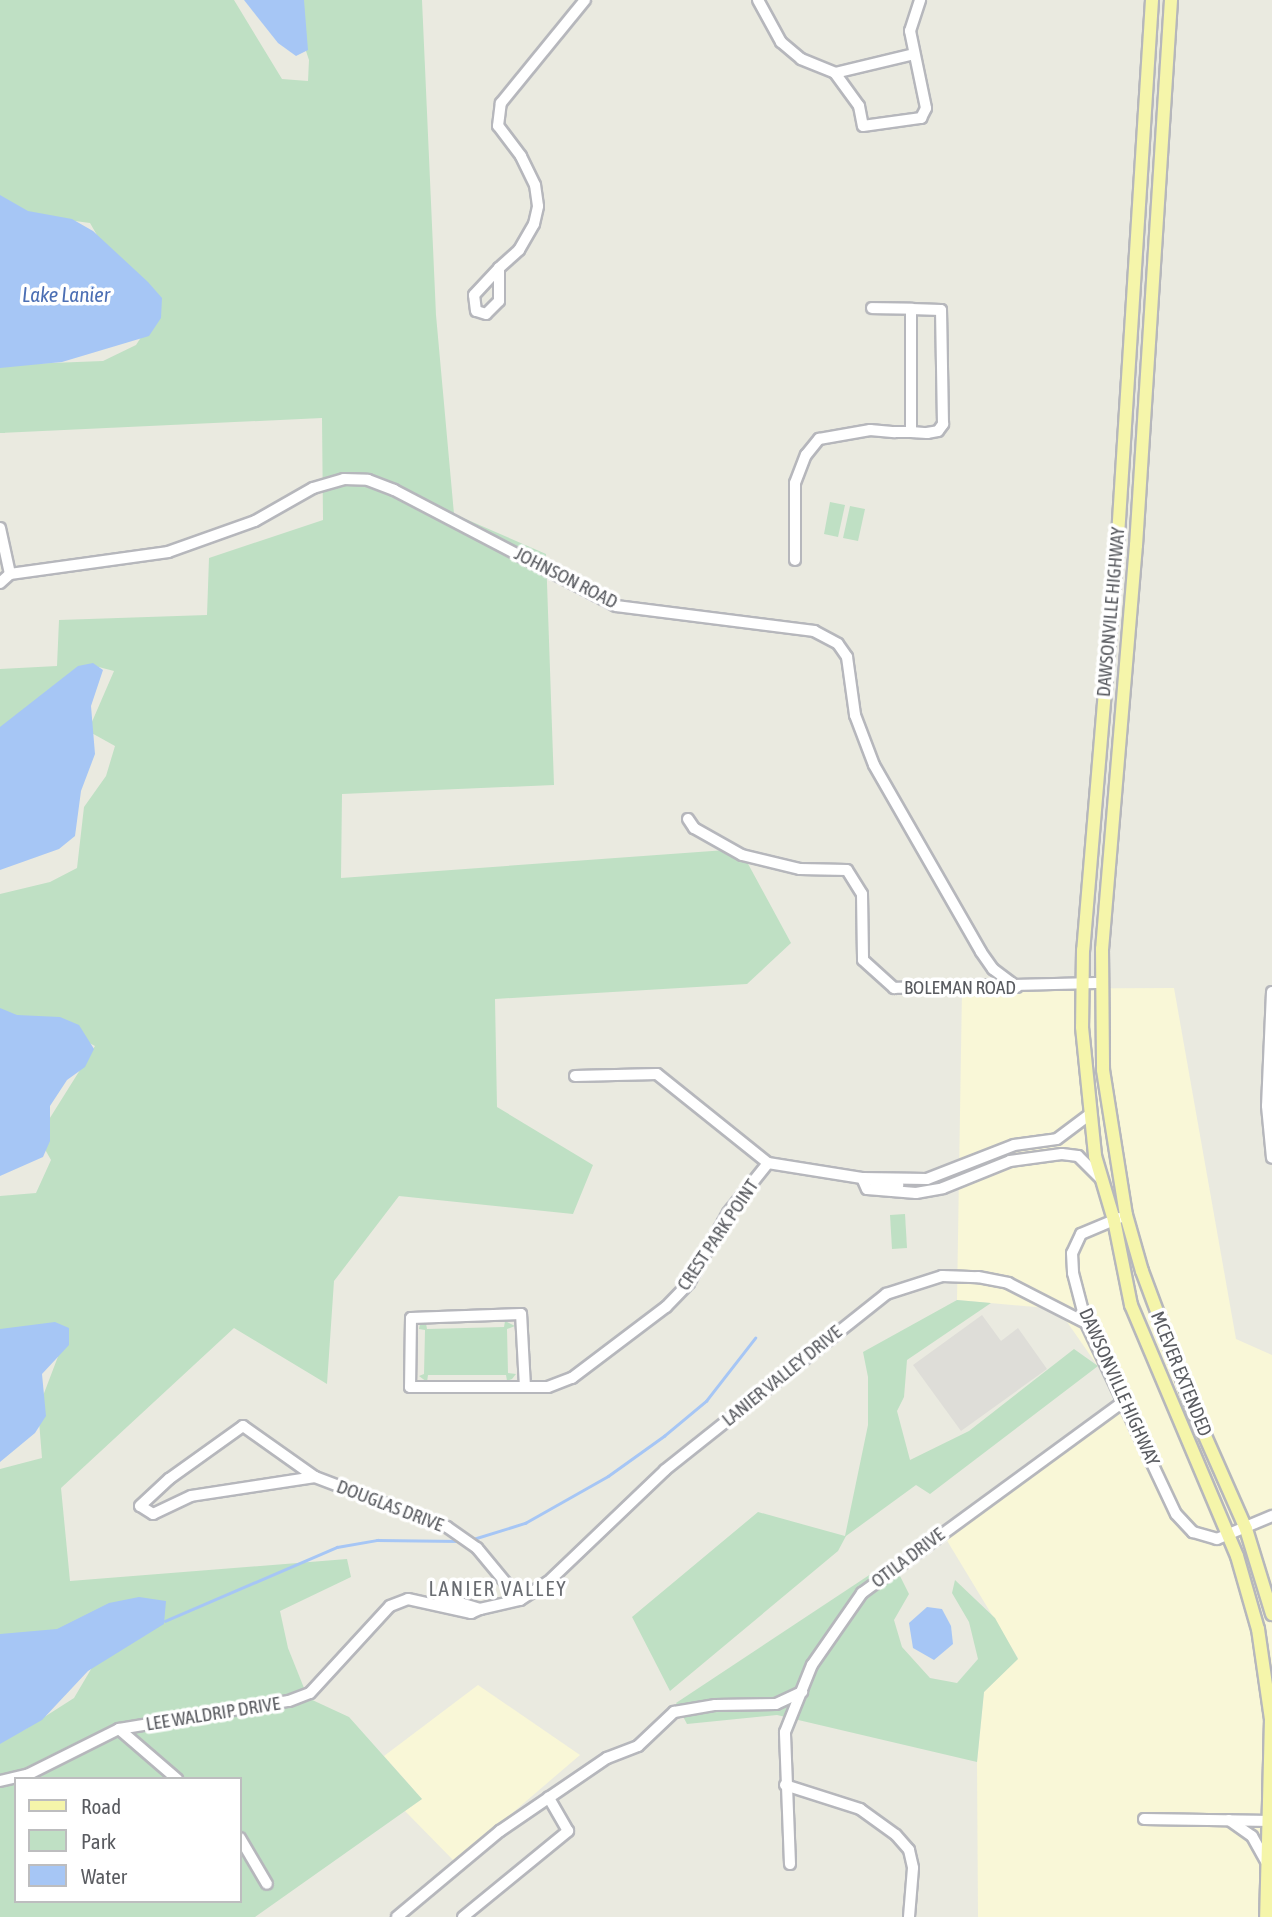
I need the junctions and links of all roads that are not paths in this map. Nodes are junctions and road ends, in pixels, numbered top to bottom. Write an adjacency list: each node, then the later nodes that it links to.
1 (585, 0): 8 (street)
2 (758, 0): 7 (street)
3 (919, 0): 6 (street)
4 (1152, 0): 11 (main road, DAWSONVILLE HIGHWAY)
5 (1171, 0): 12 (main road, DAWSONVILLE HIGHWAY)
6 (914, 54): 7 (street); 7 (street)
7 (835, 73)
8 (499, 268)
9 (872, 308): 10 (street)
10 (911, 309): 13 (street); 13 (street)
11 (1125, 393): 12 (street); 20 (main road, DAWSONVILLE HIGHWAY)
12 (1146, 393): 19 (main road, DAWSONVILLE HIGHWAY)
13 (911, 432): 15 (street)
14 (0, 528): 16 (street)
15 (795, 560)
16 (10, 574): 17 (street); 21 (street, JOHNSON ROAD)
17 (0, 583)
18 (688, 819): 21 (street, BOLEMAN ROAD)
19 (1101, 983): 20 (street, BOLEMAN ROAD); 33 (main road, DAWSONVILLE HIGHWAY)
20 (1082, 984): 21 (street, BOLEMAN ROAD); 24 (main road, DAWSONVILLE HIGHWAY)
21 (1017, 987)
22 (1272, 992): 27 (street)
23 (575, 1076): 28 (street)
24 (1089, 1115): 25 (street); 30 (main road, DAWSONVILLE HIGHWAY)
25 (1035, 1142): 26 (street); 29 (street)
26 (1038, 1157): 30 (street); 32 (street)
27 (1272, 1158)
28 (768, 1163): 31 (street); 35 (street, CREST PARK POINT)
29 (932, 1177): 31 (street); 32 (street)
30 (1103, 1180): 33 (main road, DAWSONVILLE HIGHWAY)
31 (891, 1186): 32 (street)
32 (936, 1189)
33 (1120, 1218): 34 (street, DAWSONVILLE HIGHWAY); 39 (main road, MCEVER EXTENDED); 40 (main road, DAWSONVILLE HIGHWAY)
34 (1086, 1323): 36 (street, DAWSONVILLE HIGHWAY); 41 (street, LANIER VALLEY DRIVE)
35 (525, 1387): 35 (street, CREST PARK POINT)
36 (1123, 1402): 40 (street, DAWSONVILLE HIGHWAY); 43 (street, OTILA DRIVE)
37 (316, 1477): 37 (street, DOUGLAS DRIVE); 41 (street, DOUGLAS DRIVE)
38 (1272, 1516): 39 (street)
39 (1247, 1529): 40 (street); 42 (main road)
40 (1229, 1537): 51 (main road, DAWSONVILLE HIGHWAY)
41 (520, 1600): 44 (street, LEE WALDRIP DRIVE)
42 (1272, 1614)
43 (802, 1692): 47 (street, OTILA DRIVE); 48 (street)
44 (120, 1729): 45 (street, LEE WALDRIP DRIVE); 46 (street)
45 (18, 1777)
46 (175, 1777)
47 (785, 1785): 53 (street, OTILA DRIVE); 58 (street)
48 (548, 1797): 56 (street); 57 (street)
49 (1144, 1819): 50 (street)
50 (1228, 1820): 51 (street); 54 (street)
51 (1271, 1821): 54 (main road, DAWSONVILLE HIGHWAY)
52 (242, 1841): 55 (street)
53 (790, 1864)
54 (1268, 1866): 59 (main road, DAWSONVILLE HIGHWAY)
55 (267, 1884)
56 (397, 1917)
57 (463, 1917)
58 (909, 1917)
59 (1266, 1917)

